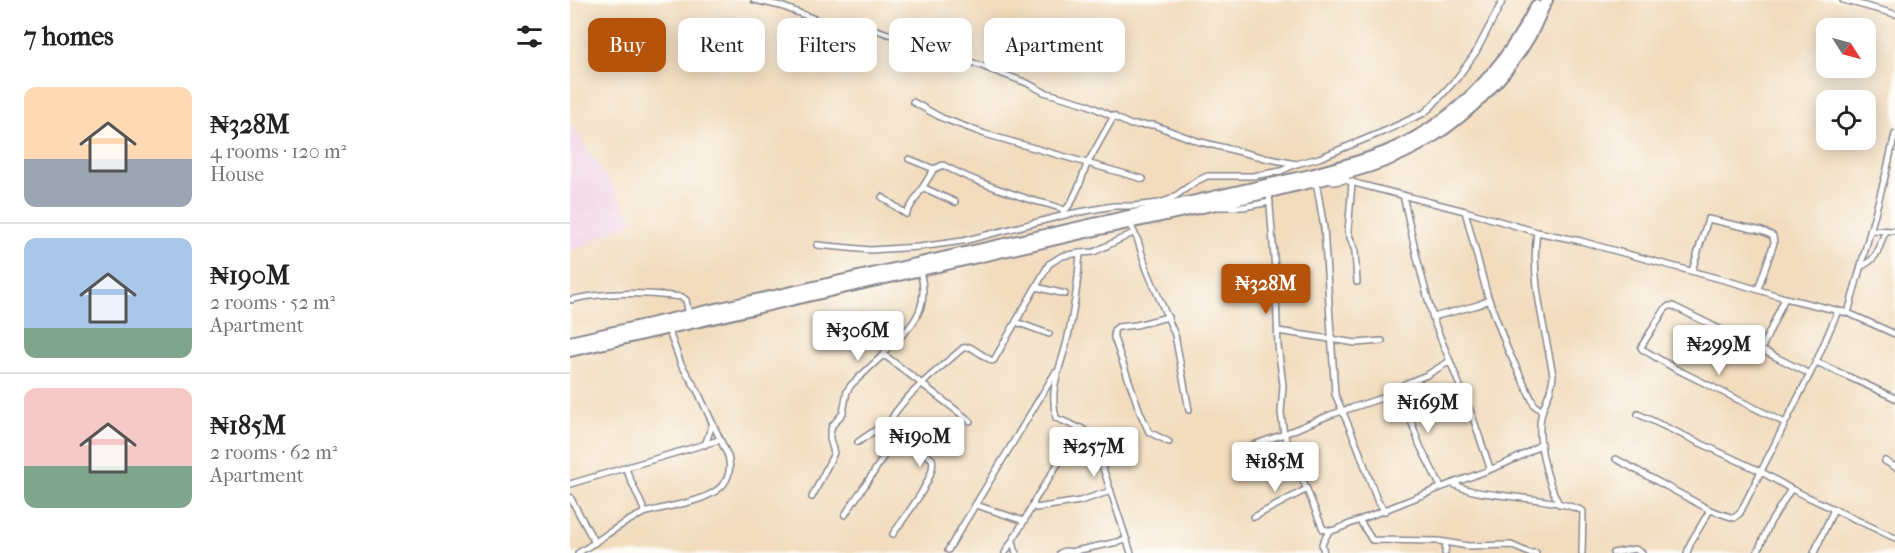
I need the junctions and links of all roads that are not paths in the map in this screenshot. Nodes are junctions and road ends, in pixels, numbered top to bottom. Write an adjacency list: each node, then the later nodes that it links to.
1 (754, 0): 8 (street)
2 (1503, 0): 12 (street)
3 (1539, 0): 26 (highway)
4 (1547, 0): 17 (highway)
5 (1843, 0): 6 (street)
6 (1895, 14)
7 (913, 102): 11 (street)
8 (1114, 116): 11 (street); 12 (street)
9 (1895, 134): 14 (street)
10 (909, 159): 13 (street)
11 (1087, 164): 16 (street); 25 (street)
12 (1296, 164): 26 (street)
13 (934, 169): 19 (street); 25 (street)
14 (1886, 173): 15 (street); 27 (street)
15 (1895, 173)
16 (1143, 178)
17 (1317, 183): 18 (street); 22 (highway); 53 (street)
18 (1352, 183): 20 (street); 36 (street)
19 (924, 188): 21 (street); 23 (street)
20 (1403, 195): 24 (street); 47 (street)
21 (882, 197)
22 (1269, 197): 26 (highway); 50 (street)
23 (955, 202)
24 (1465, 211): 29 (street); 42 (street)
25 (1063, 213): 26 (street); 31 (street)
26 (1129, 220): 32 (street); 34 (highway); 45 (highway); 46 (street)
27 (1870, 230): 30 (street); 33 (street)
28 (1895, 231): 30 (street)
29 (1537, 232): 35 (street); 69 (street)
30 (1885, 232): 33 (street)
31 (817, 245)
32 (1080, 253): 37 (street); 61 (street)
33 (1862, 266): 44 (street)
34 (920, 271): 49 (highway); 58 (street)
35 (1692, 271): 38 (street); 38 (street)
36 (1357, 282)
37 (1036, 287): 39 (street); 48 (street)
38 (1758, 290): 40 (street)
39 (1065, 294)
40 (1785, 298): 43 (street); 56 (street)
41 (570, 300): 45 (street)
42 (1489, 300): 47 (street); 69 (street)
43 (1838, 311): 44 (street); 60 (street)
44 (1848, 313): 52 (street)
45 (689, 315): 55 (highway)
46 (1168, 316): 68 (street); 80 (street)
47 (1433, 317): 59 (street)
48 (1016, 322): 51 (street); 63 (street)
49 (668, 328): 57 (highway); 74 (street)
50 (1278, 331): 53 (street); 77 (street)
51 (1049, 334)
52 (1895, 334)
53 (1332, 340): 54 (street); 70 (street)
54 (1382, 341)
55 (570, 342)
56 (1761, 350): 62 (street); 73 (street)
57 (570, 351)
58 (884, 356): 63 (street); 99 (street)
59 (1450, 361): 65 (street); 90 (street)
60 (1816, 362): 62 (street); 67 (street)
61 (1057, 369): 64 (street); 66 (street)
62 (1810, 374): 73 (street)
63 (922, 385): 72 (street); 75 (street)
64 (1047, 387): 66 (street); 101 (street)
65 (1399, 387): 70 (street); 94 (street)
66 (1054, 391): 76 (street)
67 (1895, 398)
68 (1189, 410)
69 (1542, 411): 81 (street)
70 (1343, 412): 77 (street); 105 (street)
71 (1638, 414): 91 (street)
72 (970, 421)
73 (1785, 423): 91 (street)
74 (712, 425): 78 (street); 82 (street)
75 (890, 428): 79 (street); 107 (street); 112 (street)
76 (1081, 428): 97 (street); 102 (street)
77 (1284, 435): 83 (street); 95 (street)
78 (719, 440): 82 (street); 106 (street)
79 (858, 442)
80 (1169, 442)
81 (1541, 444): 84 (street); 85 (street)
82 (705, 445): 88 (street)
83 (1245, 448)
84 (1531, 451): 85 (street); 90 (street)
85 (1544, 457): 100 (street)
86 (1616, 459): 104 (street)
87 (1885, 461): 89 (street)
88 (626, 467): 93 (street); 106 (street)
89 (1895, 467)
90 (1490, 468): 92 (street)
91 (1760, 471): 96 (street); 104 (street)
92 (1453, 483): 94 (street); 100 (street)
93 (570, 484)
94 (1441, 487): 105 (street)
95 (1307, 489): 108 (street); 111 (street)
96 (1791, 489): 103 (street); 132 (street)
97 (1111, 491): 102 (street); 114 (street)
98 (570, 497): 116 (street)
99 (812, 497)
100 (1559, 504): 128 (street)
101 (976, 505): 110 (street); 118 (street)
102 (1033, 506): 110 (street)
103 (1834, 509): 113 (street); 133 (street)
104 (1710, 510): 131 (street)
105 (1385, 511): 109 (street)
106 (645, 512): 116 (street)
107 (845, 515)
108 (1254, 517)
109 (1360, 520): 111 (street); 117 (street)
110 (1024, 521): 115 (street)
111 (1329, 531): 125 (street)
112 (893, 534)
113 (1895, 538)
114 (1126, 540): 119 (street); 124 (street)
115 (1012, 542): 121 (street); 122 (street)
116 (595, 543): 120 (street)
117 (1446, 543): 126 (street); 127 (street)
118 (948, 550)
119 (1076, 552): 123 (street)
120 (578, 553)
121 (1005, 553)
122 (1016, 553)
123 (1060, 553)
124 (1131, 553)
125 (1324, 553)
126 (1445, 553)
127 (1536, 553)
128 (1581, 553)
129 (1613, 553): 130 (street)
130 (1642, 553)
131 (1688, 553)
132 (1757, 553)
133 (1814, 553)

